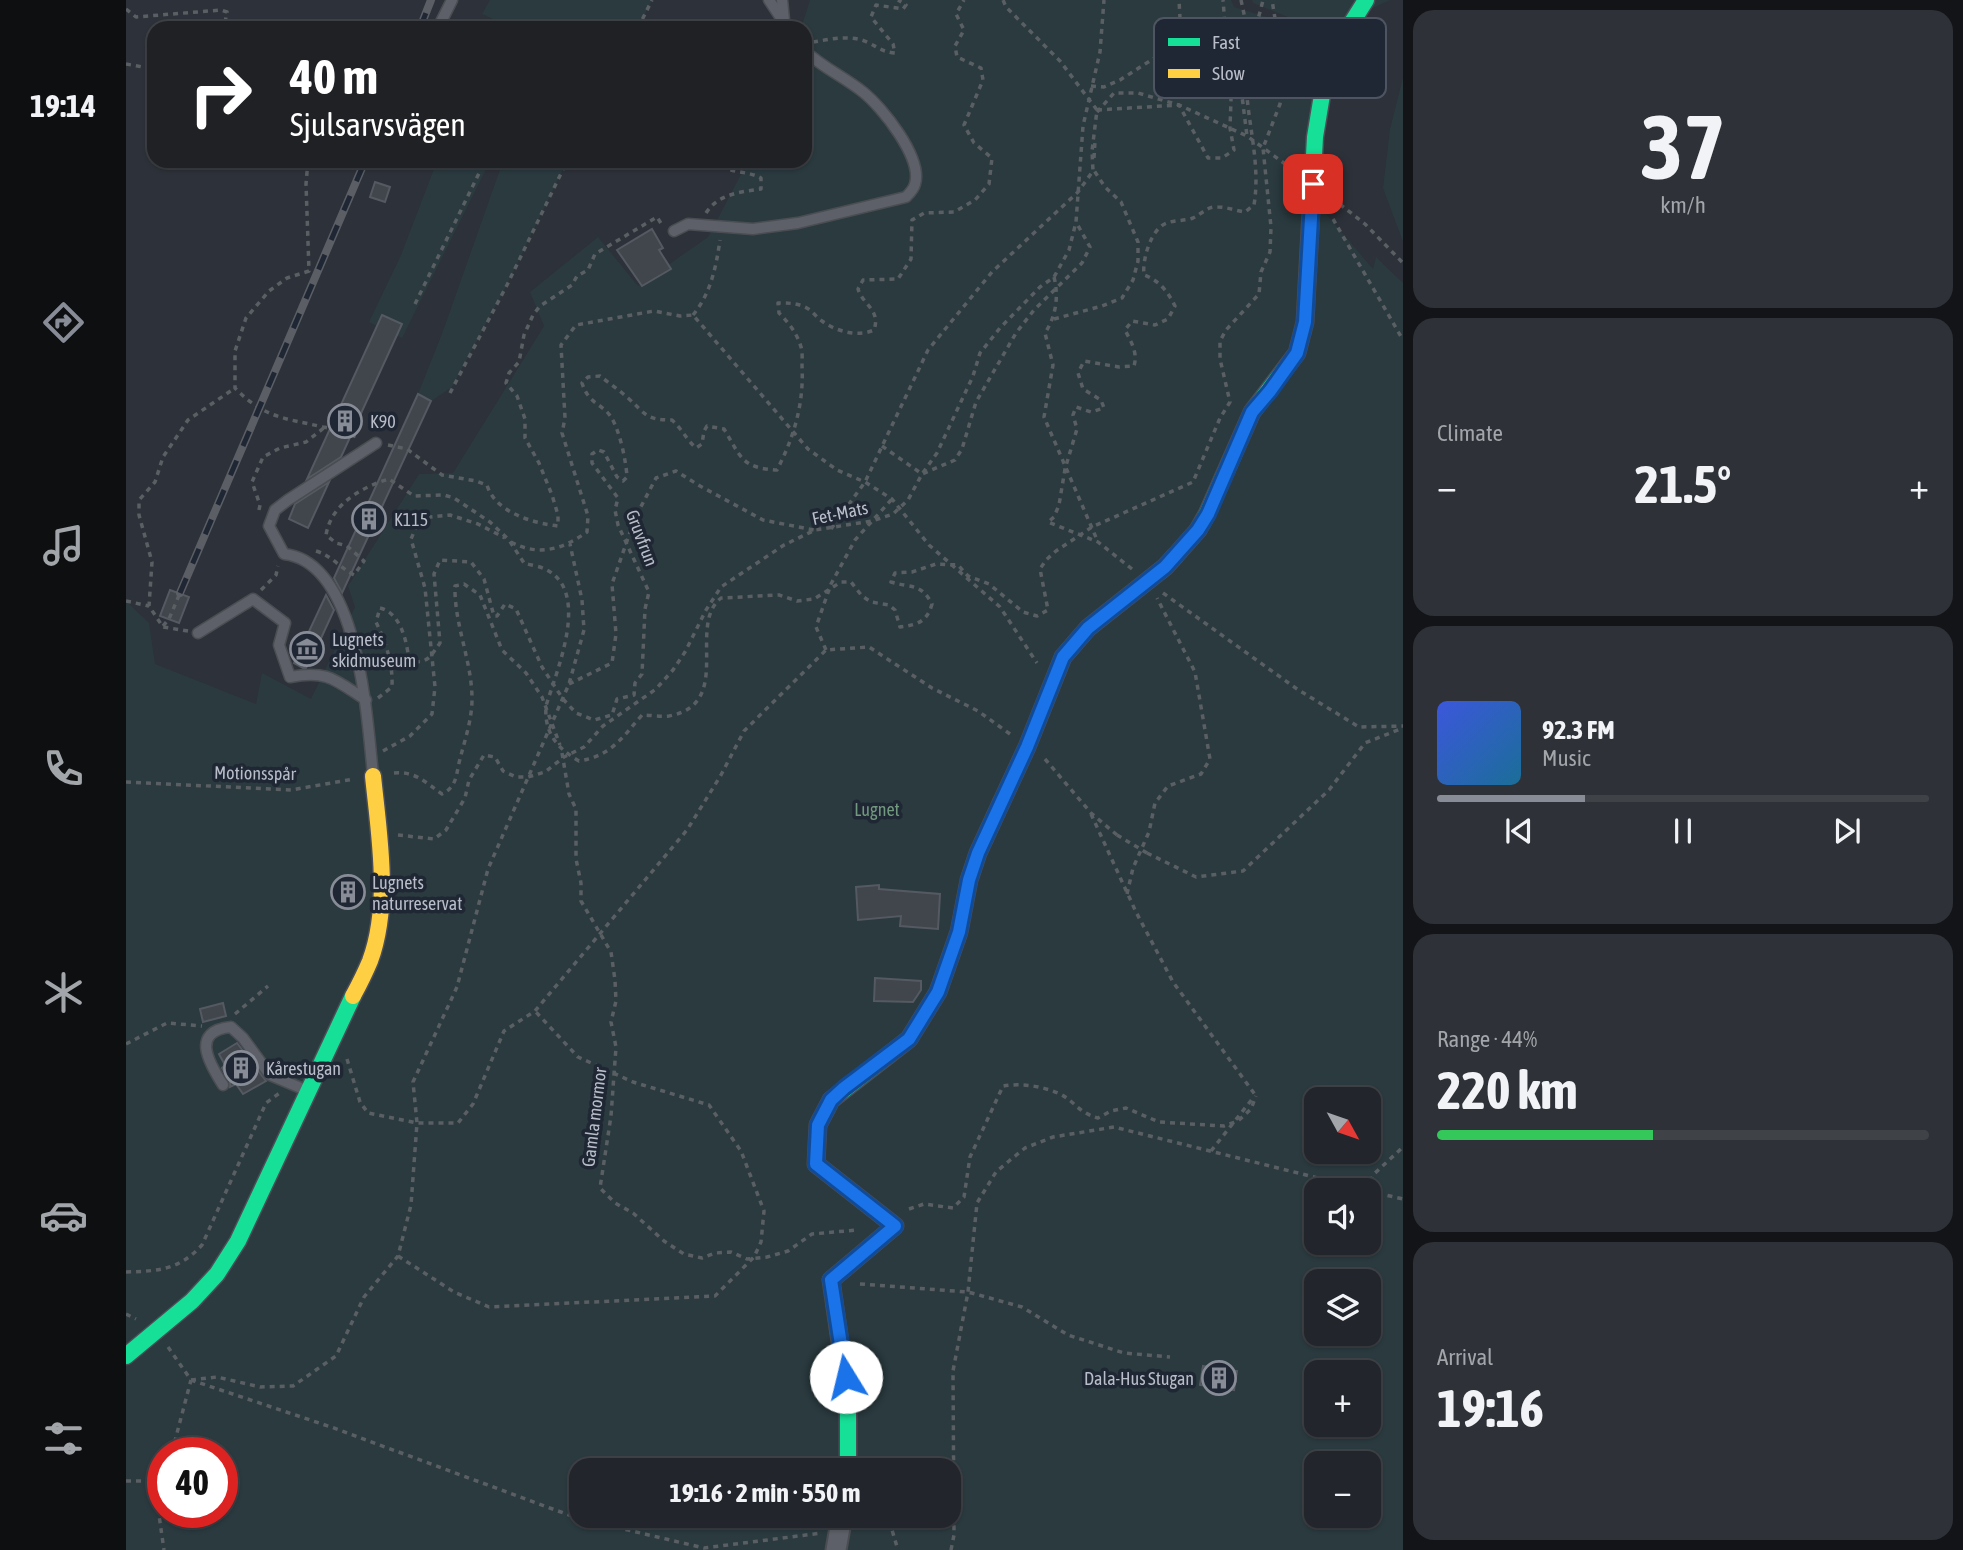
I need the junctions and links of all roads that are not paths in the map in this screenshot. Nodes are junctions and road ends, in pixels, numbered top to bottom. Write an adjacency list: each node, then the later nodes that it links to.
1 (452, 0): 6 (lane)
2 (769, 0): 7 (lane)
3 (782, 0): 8 (lane)
4 (1366, 0): 5 (street)
5 (1355, 18)
6 (442, 21)
7 (783, 21)
8 (785, 21)
9 (812, 56): 11 (lane)
10 (1322, 98): 19 (street)
11 (674, 231)
12 (376, 443): 14 (lane)
13 (198, 633): 14 (lane)
14 (366, 700): 15 (lane)
15 (373, 776): 17 (street)
16 (223, 1085): 17 (lane)
17 (309, 1091): 18 (street)
18 (126, 1356)
19 (848, 1458)

